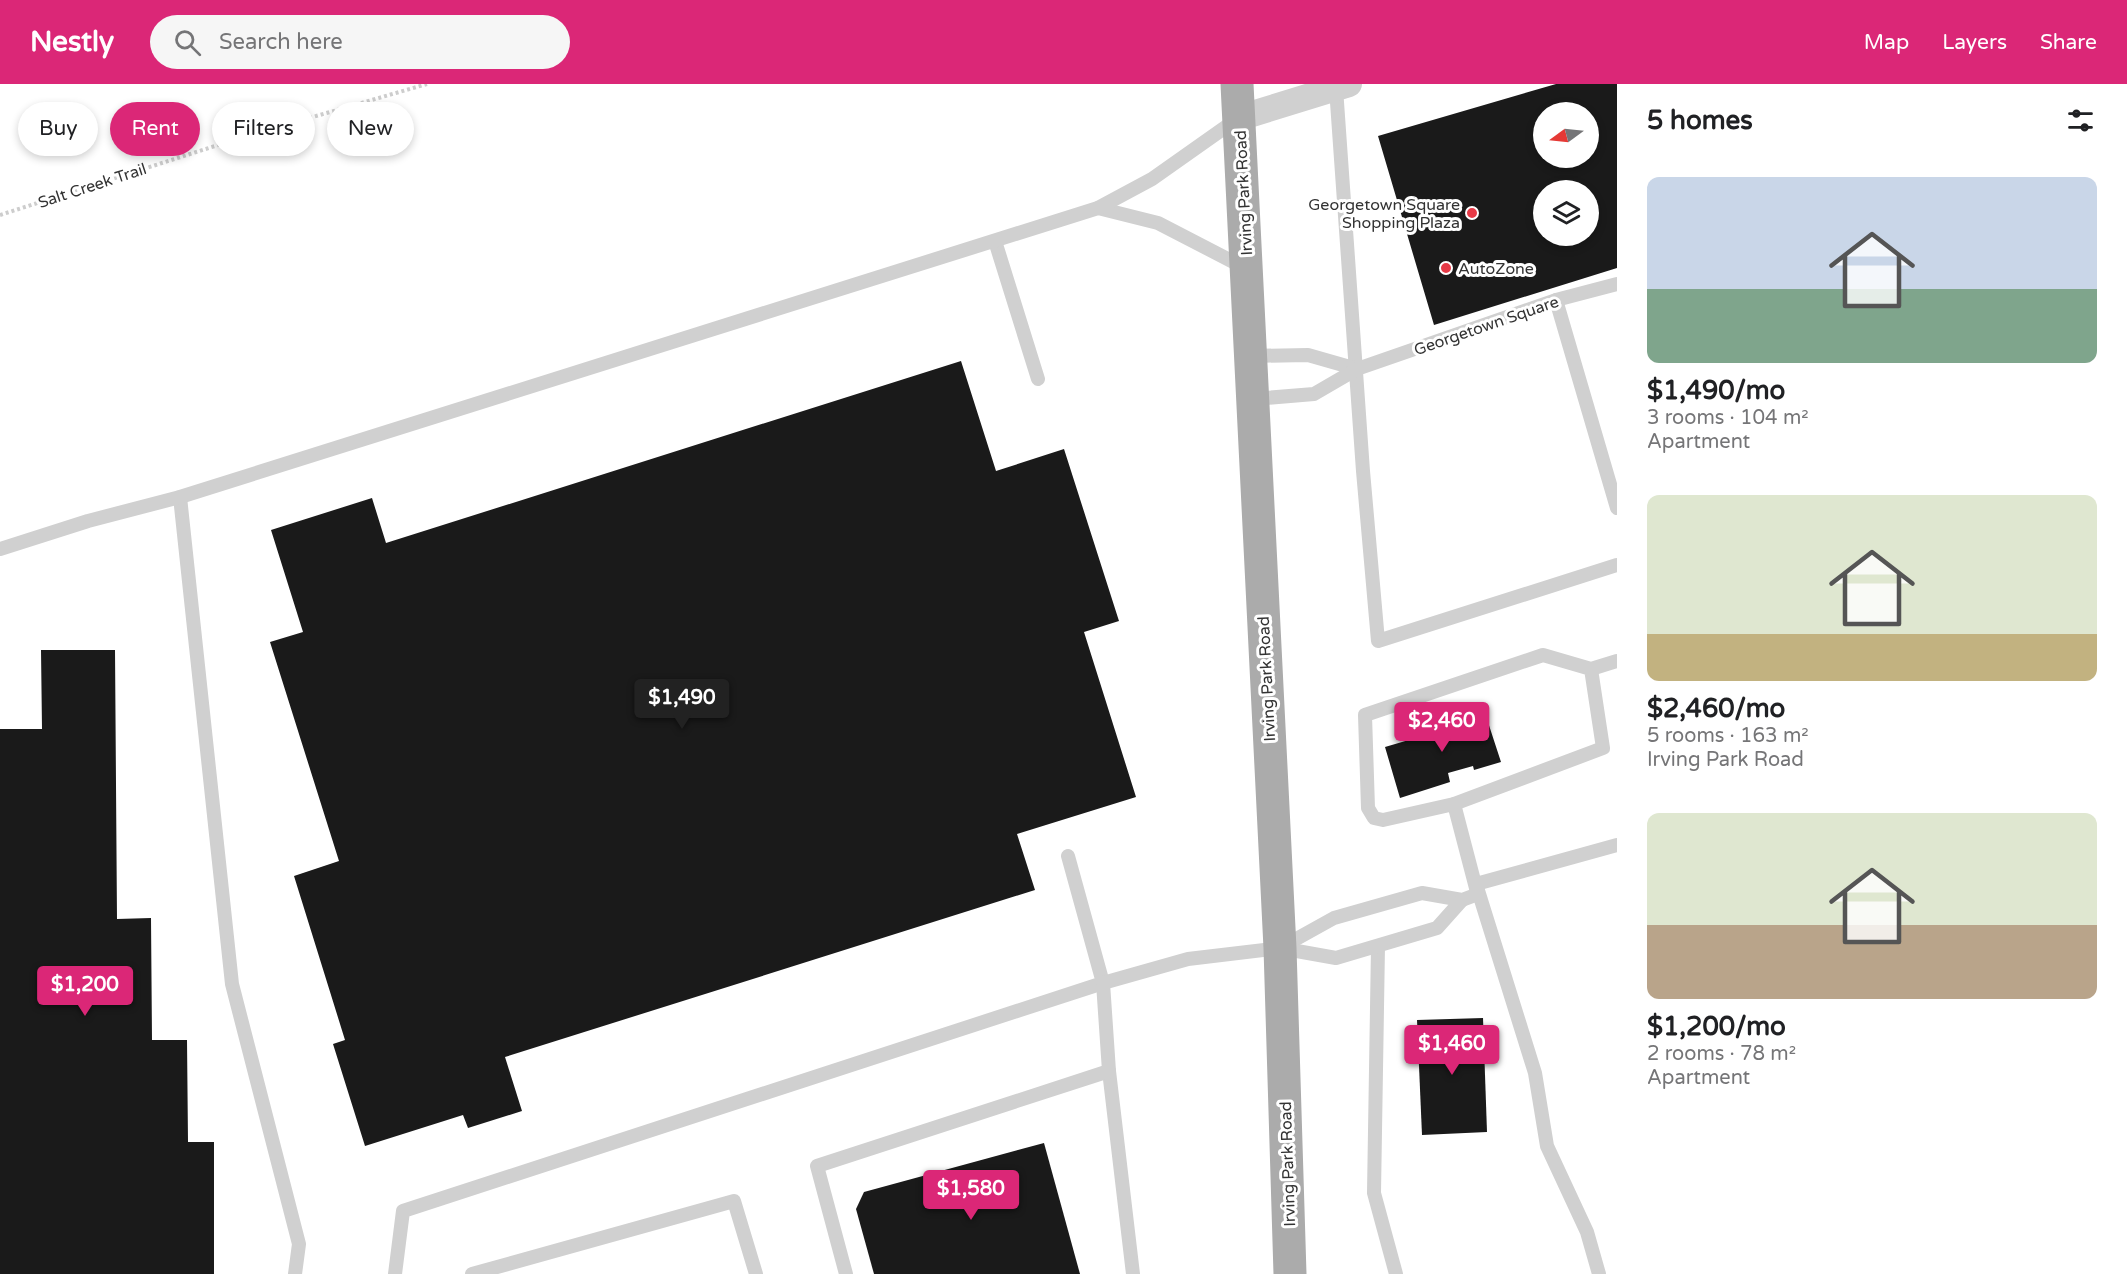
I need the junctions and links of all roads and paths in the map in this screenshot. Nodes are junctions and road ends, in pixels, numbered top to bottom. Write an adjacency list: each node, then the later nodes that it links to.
1 (427, 84): 6 (path, Salt Creek Trail)
2 (1237, 84): 4 (main road, Irving Park Road)
3 (1343, 86): 4 (street); 12 (lane)
4 (1239, 118): 5 (lane); 8 (main road, Irving Park Road)
5 (1098, 208): 7 (lane); 8 (lane)
6 (0, 215)
7 (995, 241): 13 (lane); 15 (lane)
8 (1247, 269): 11 (main road, Irving Park Road)
9 (1617, 284): 10 (lane, Georgetown Square)
10 (1556, 300): 12 (lane, Georgetown Square); 16 (lane)
11 (1250, 356): 12 (lane); 14 (main road, Irving Park Road)
12 (1357, 369): 14 (lane, Georgetown Square); 18 (lane)
13 (1038, 379)
14 (1252, 399): 27 (main road, Irving Park Road)
15 (180, 497): 17 (lane); 31 (lane)
16 (1617, 508)
17 (0, 549)
18 (1617, 565)
19 (1617, 661): 20 (lane)
20 (1591, 669): 21 (lane); 21 (lane)
21 (1454, 804): 24 (lane)
22 (1617, 845): 24 (lane)
23 (1068, 856): 28 (lane)
24 (1477, 889): 25 (lane); 38 (lane)
25 (1462, 900): 26 (lane); 27 (lane)
26 (1378, 946): 27 (lane); 37 (lane)
27 (1280, 948): 28 (lane); 30 (main road, Irving Park Road)
28 (1103, 983): 29 (lane); 32 (lane)
29 (1109, 1071): 35 (lane); 36 (lane)
30 (1287, 1272)
31 (296, 1274)
32 (395, 1274)
33 (472, 1274): 34 (lane)
34 (756, 1274)
35 (846, 1274)
36 (1133, 1274)
37 (1396, 1274)
38 (1599, 1274)

